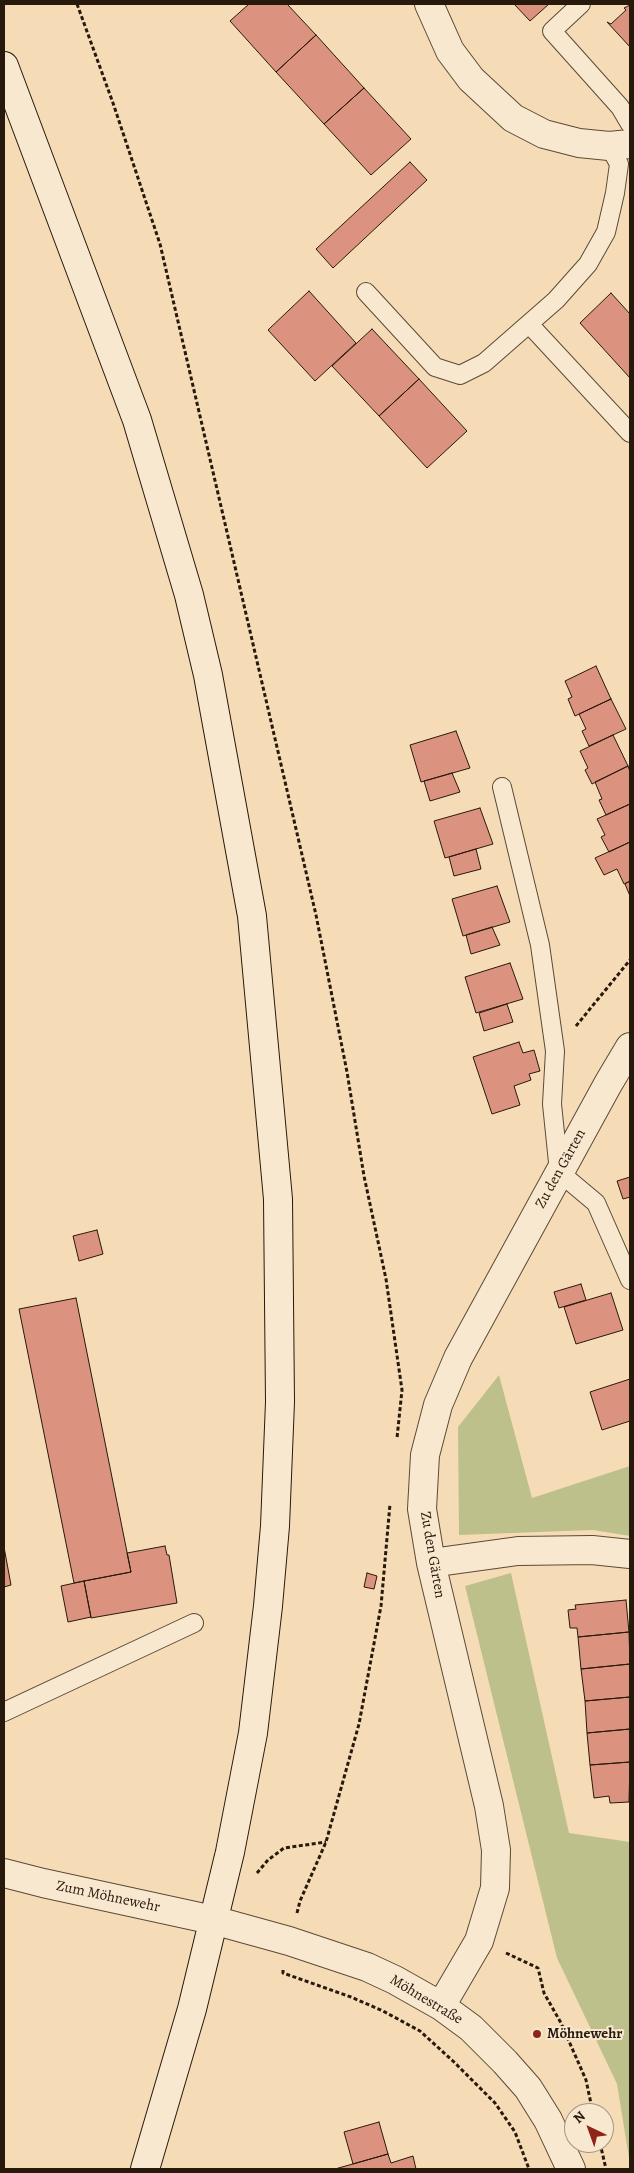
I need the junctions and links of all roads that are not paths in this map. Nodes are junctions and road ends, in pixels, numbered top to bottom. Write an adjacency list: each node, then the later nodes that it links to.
1 (429, 4): 5 (street)
2 (581, 4): 4 (lane)
3 (4, 66): 18 (street)
4 (630, 124)
5 (619, 145): 7 (lane)
6 (366, 292): 7 (lane)
7 (529, 324): 8 (lane)
8 (630, 433)
9 (502, 787): 11 (lane)
10 (630, 1047): 11 (street, Zu den Gärten)
11 (560, 1172): 12 (lane); 14 (street, Zu den Gärten)
12 (630, 1280)
13 (630, 1554): 14 (street)
14 (431, 1563): 19 (street, Zu den Gärten)
15 (194, 1623): 16 (lane)
16 (4, 1712)
17 (4, 1873): 18 (street, Zum Möhnewehr)
18 (213, 1920): 19 (street, Möhnestraße); 20 (street)
19 (442, 2006): 21 (street, Möhnestraße)
20 (145, 2169)
21 (570, 2169)

